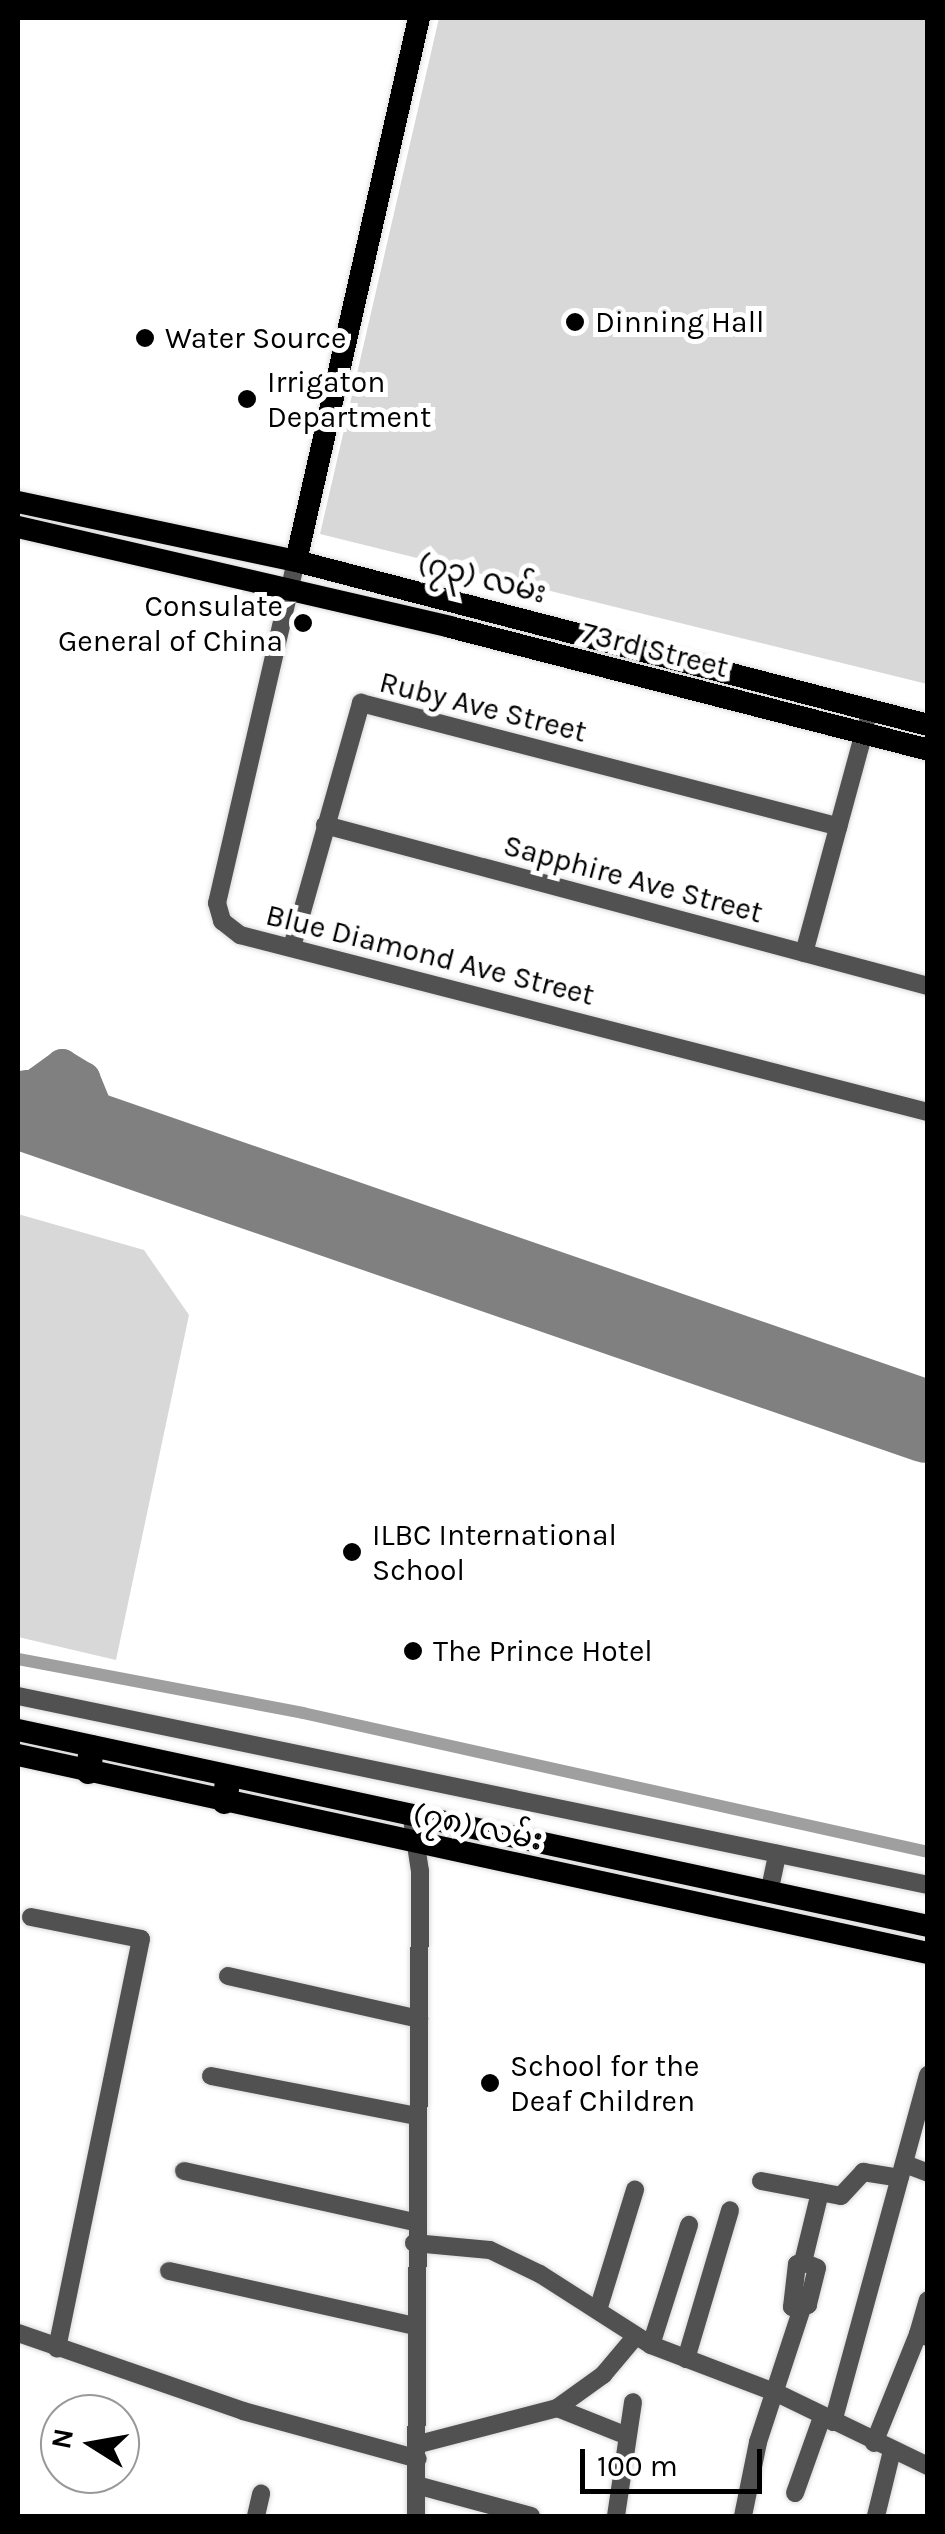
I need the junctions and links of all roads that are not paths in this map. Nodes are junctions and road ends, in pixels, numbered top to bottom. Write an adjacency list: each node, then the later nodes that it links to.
1 (419, 18): 4 (main road)
2 (18, 502): 4 (main road, (၇၃) လမ်း)
3 (18, 528): 5 (main road, 73rd Street)
4 (296, 561): 5 (street, Blue Diamond Ave Street); 6 (main road, (၇၃) လမ်း)
5 (289, 588): 7 (main road, 73rd Street); 14 (street, Blue Diamond Ave Street)
6 (457, 602): 7 (main road); 8 (main road, (၇၃) လမ်း)
7 (450, 627): 10 (main road, 73rd Street)
8 (870, 710): 9 (main road, (၇၃) လမ်း); 10 (street)
9 (928, 725)
10 (863, 734): 11 (main road, 73rd Street); 13 (street)
11 (928, 750)
12 (325, 825): 13 (street, Ruby Ave Street); 14 (street, Ruby Ave Street); 15 (street, Sapphire Ave Street)
13 (838, 826): 15 (street)
14 (292, 947): 17 (street, Blue Diamond Ave Street)
15 (804, 953): 16 (street, Sapphire Ave Street)
16 (928, 986)
17 (928, 1112)
18 (18, 1696): 25 (street)
19 (18, 1730): 21 (main road, (၇၈) လမ်း)
20 (18, 1755): 21 (main road, (၇၈) လမ်း)
21 (90, 1759): 22 (main road, (၇၈) လမ်း)
22 (226, 1789): 23 (main road, (၇၈) လမ်း); 24 (main road, (၇၈) လမ်း)
23 (412, 1819): 24 (street); 27 (main road, (၇၈) လမ်း)
24 (417, 1846): 30 (main road, (၇၈) လမ်း); 32 (street)
25 (777, 1854): 26 (street); 27 (street)
26 (928, 1885)
27 (769, 1893): 29 (main road, (၇၈) လမ်း)
28 (31, 1917): 53 (street)
29 (928, 1926)
30 (928, 1952)
31 (228, 1976): 32 (street)
32 (419, 2019): 35 (street)
33 (928, 2075): 37 (street)
34 (211, 2076): 35 (street)
35 (417, 2116): 43 (street)
36 (184, 2171): 43 (street)
37 (902, 2171): 38 (street); 41 (street); 58 (street)
38 (928, 2173)
39 (762, 2182): 41 (street)
40 (636, 2190): 48 (street)
41 (820, 2192): 55 (street)
42 (730, 2210): 54 (street)
43 (414, 2222): 45 (street)
44 (689, 2225): 52 (street)
45 (414, 2243): 48 (street); 49 (street)
46 (170, 2271): 49 (street)
47 (928, 2300): 51 (street)
48 (598, 2310): 52 (street)
49 (415, 2326): 61 (street)
50 (18, 2333): 53 (street)
51 (922, 2335): 60 (street)
52 (643, 2341): 54 (street); 57 (street)
53 (58, 2348): 61 (street)
54 (686, 2359): 55 (street)
55 (777, 2393): 58 (street); 71 (street)
56 (634, 2402): 59 (street)
57 (557, 2408): 59 (street); 61 (street)
58 (828, 2420): 60 (street); 66 (street)
59 (626, 2436): 70 (street)
60 (874, 2442): 62 (street)
61 (418, 2451): 64 (street)
62 (892, 2451): 63 (street); 72 (street)
63 (928, 2466)
64 (420, 2486): 68 (street); 69 (street)
65 (262, 2494): 67 (street)
66 (795, 2494)
67 (256, 2516)
68 (416, 2516)
69 (531, 2516)
70 (616, 2516)
71 (743, 2516)
72 (876, 2516)

